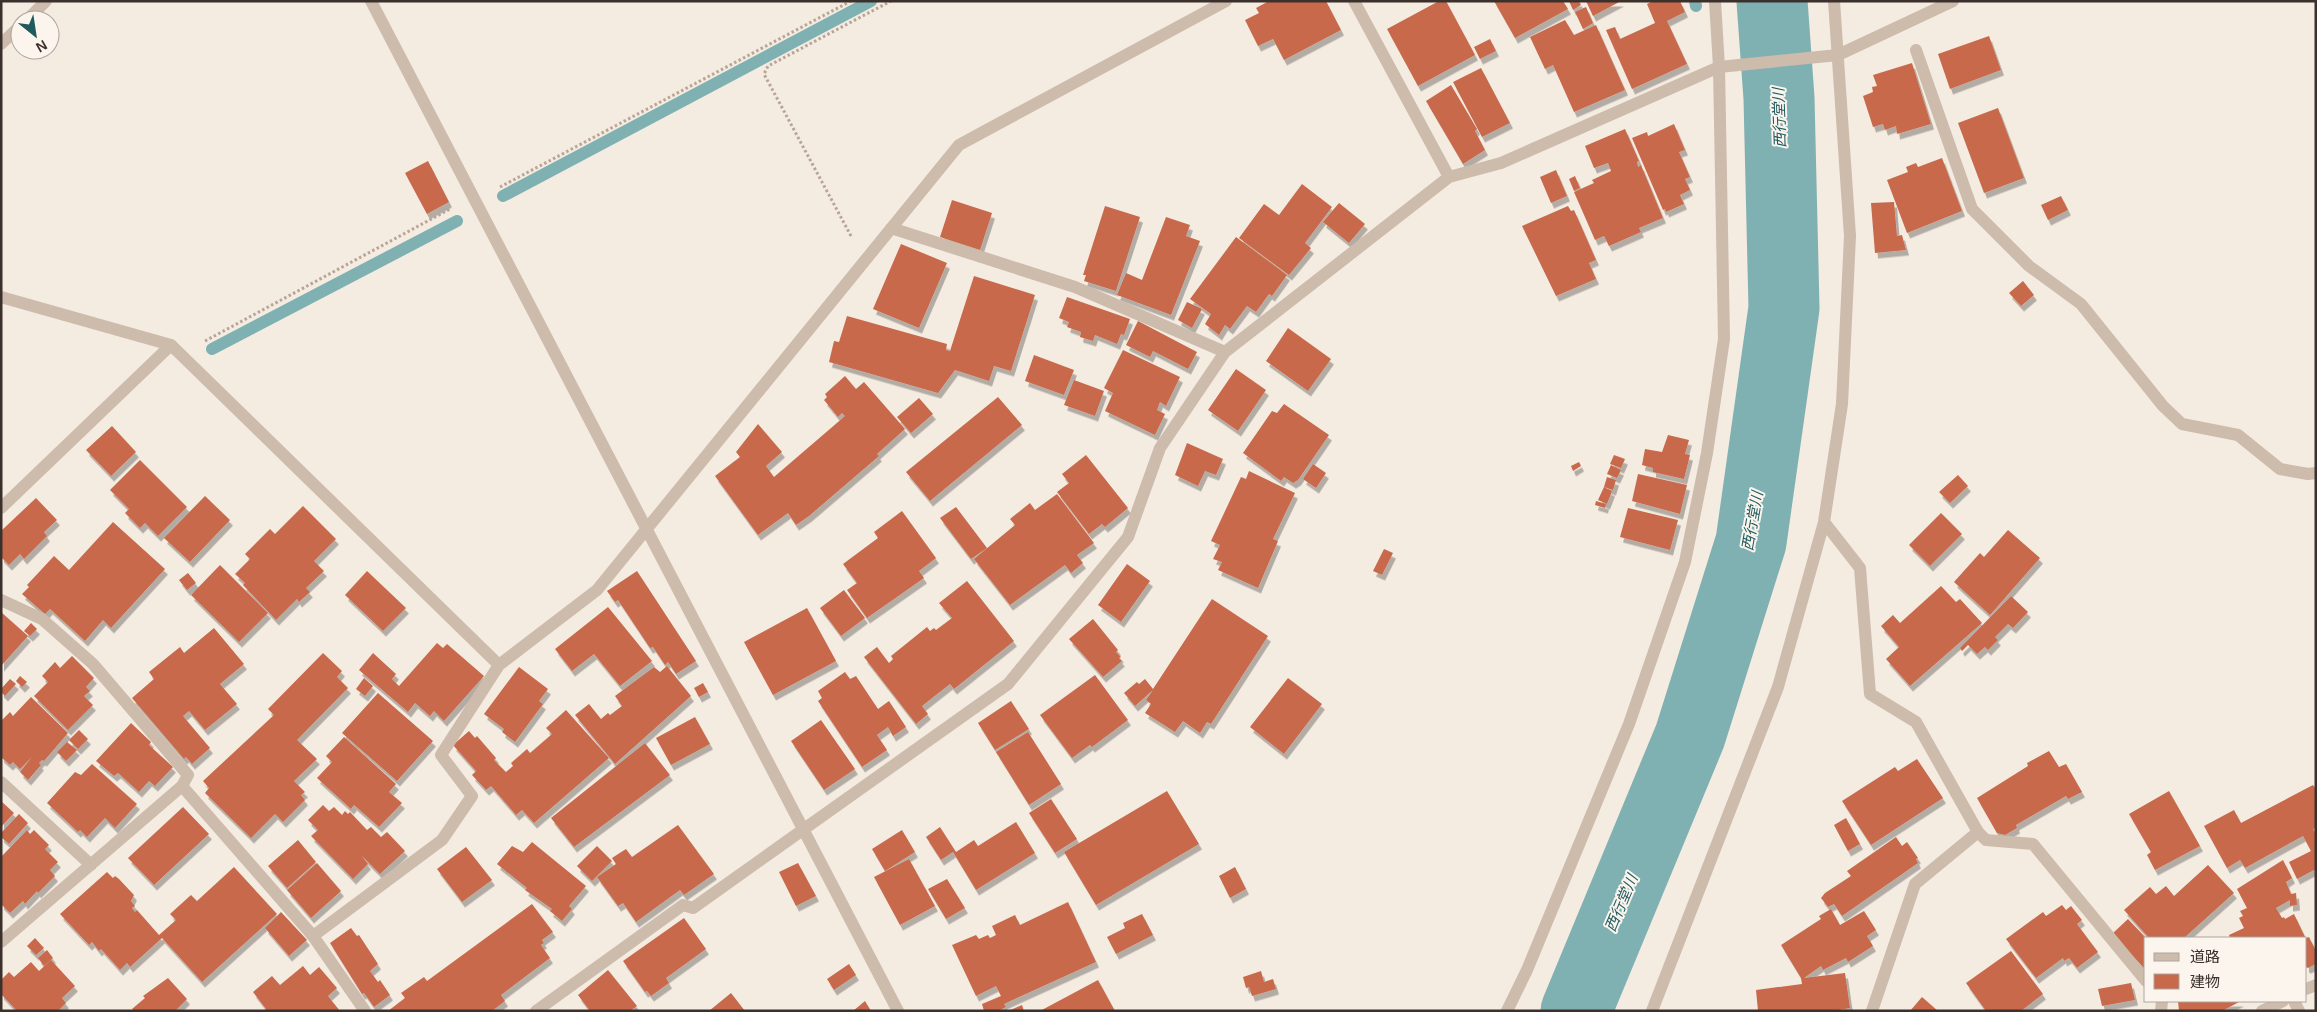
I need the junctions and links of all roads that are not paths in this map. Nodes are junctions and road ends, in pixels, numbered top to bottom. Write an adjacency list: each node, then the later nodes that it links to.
1 (46, 1): 8 (street)
2 (371, 1): 20 (street)
3 (1226, 1): 13 (street)
4 (1715, 1): 11 (street)
5 (1834, 1): 10 (street)
6 (1952, 1): 10 (street)
7 (1359, 3): 12 (street)
8 (37, 10)
9 (1916, 50): 17 (street)
10 (1832, 56): 11 (street); 19 (street)
11 (1722, 67): 12 (street); 35 (street)
12 (1450, 177): 16 (street)
13 (891, 228): 16 (street); 20 (street)
14 (1, 297): 15 (street)
15 (171, 345): 18 (street); 22 (street)
16 (1225, 352): 25 (street)
17 (2316, 473)
18 (1, 508)
19 (1824, 522): 26 (street); 36 (street)
20 (646, 529): 22 (street); 25 (street)
21 (1, 600): 24 (street)
22 (499, 665): 28 (street)
23 (1, 782): 27 (street)
24 (182, 786): 27 (street); 28 (street)
25 (805, 830): 33 (street); 34 (street)
26 (1978, 832): 30 (street); 37 (street)
27 (90, 865): 29 (street)
28 (313, 936): 32 (street)
29 (1, 942)
30 (2144, 978)
31 (2281, 1002): 38 (street)
32 (365, 1011)
33 (536, 1011)
34 (898, 1011)
35 (1507, 1011)
36 (1652, 1011)
37 (1872, 1011)
38 (2262, 1011)

